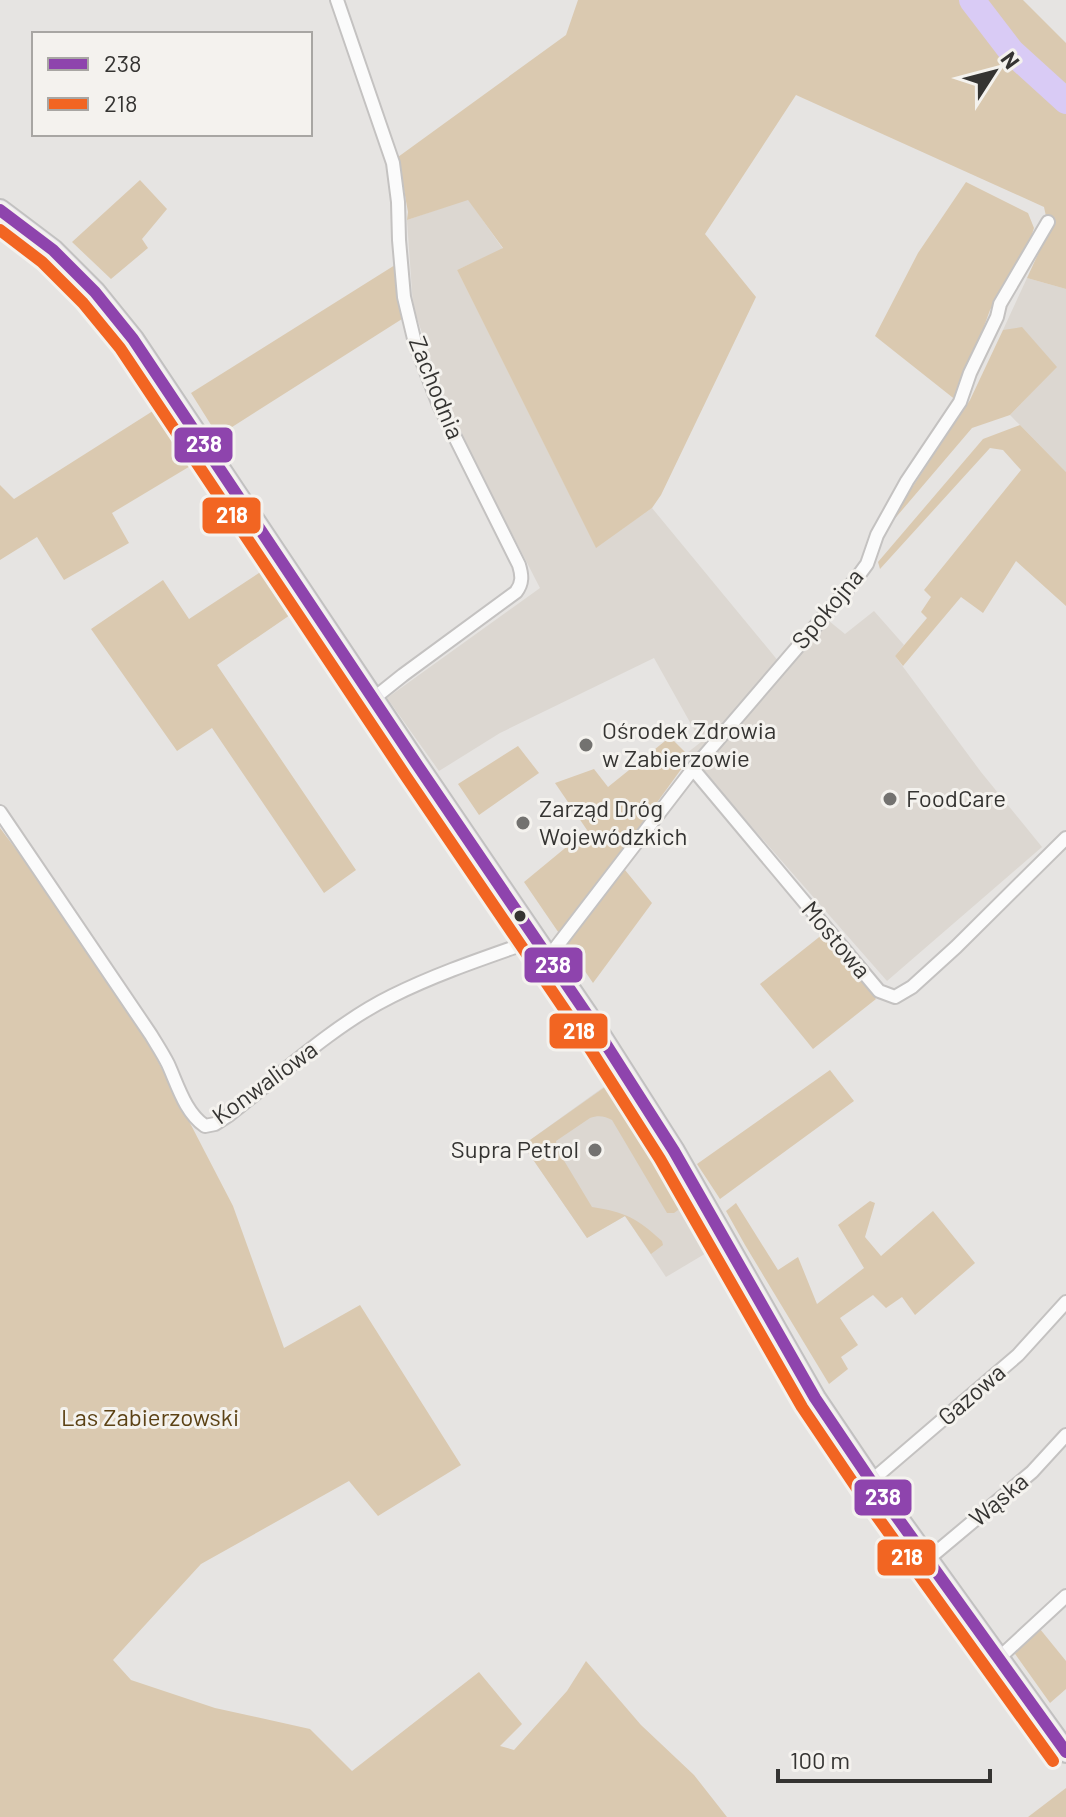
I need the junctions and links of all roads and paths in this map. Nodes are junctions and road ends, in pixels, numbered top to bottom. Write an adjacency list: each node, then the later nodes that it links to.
1 (337, 0): 4 (street, Zachodnia)
2 (0, 210): 4 (main road)
3 (1048, 222): 5 (street, Spokojna)
4 (373, 699): 8 (main road)
5 (693, 769): 7 (street, Mostowa); 9 (street, Spokojna)
6 (0, 812): 8 (street, Konwaliowa)
7 (1066, 838)
8 (535, 940): 9 (main road)
9 (547, 959): 12 (main road)
10 (1066, 1302): 12 (street, Gazowa)
11 (1066, 1435): 13 (street, Wąska)
12 (871, 1481): 13 (main road)
13 (927, 1560): 15 (main road)
14 (1066, 1596): 15 (street)
15 (999, 1658): 16 (main road)
16 (1066, 1752)

